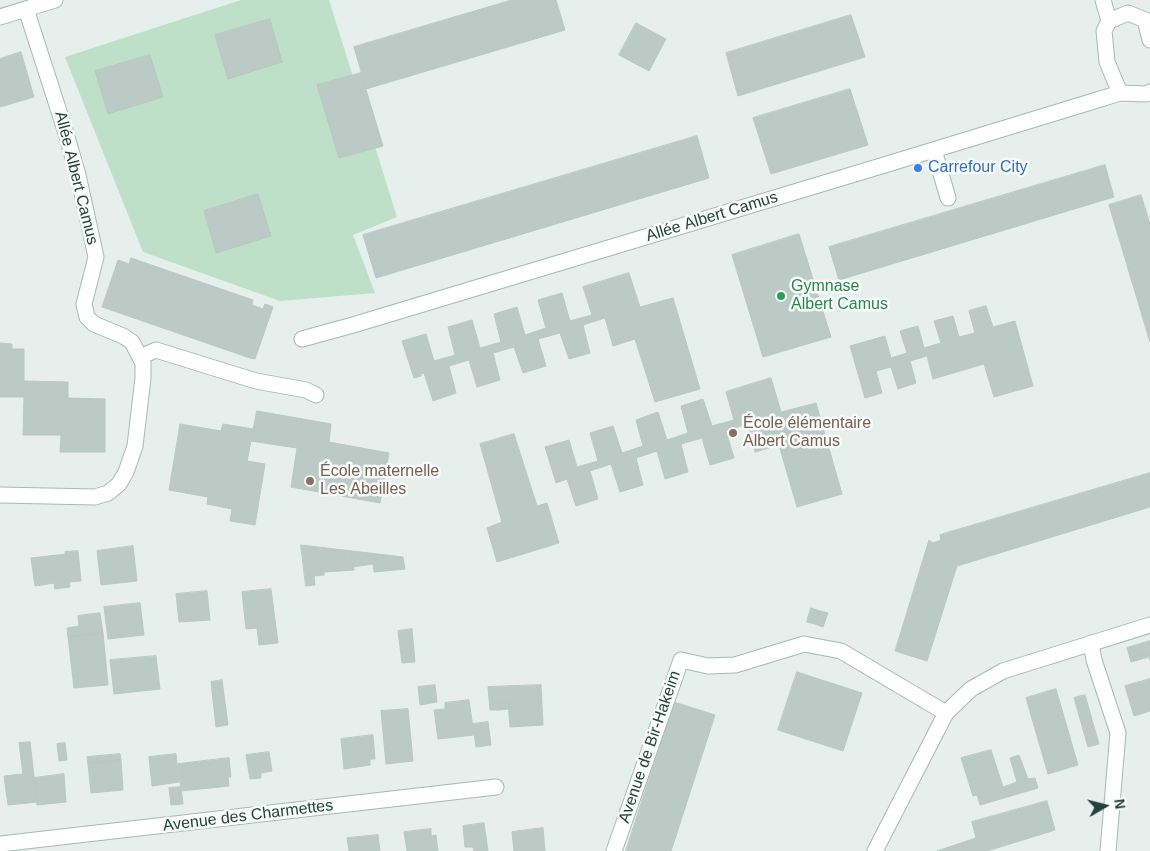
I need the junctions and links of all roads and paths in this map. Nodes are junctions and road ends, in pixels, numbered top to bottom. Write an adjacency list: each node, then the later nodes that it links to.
1 (55, 0): 4 (street)
2 (1104, 0): 7 (street)
3 (1127, 7): 6 (street); 7 (street)
4 (26, 9): 5 (street); 14 (street, Allée Albert Camus)
5 (0, 17)
6 (1147, 19): 8 (street)
7 (1109, 20): 9 (street)
8 (1150, 40)
9 (1120, 93): 10 (street, Allée Albert Camus); 11 (street, Allée Albert Camus)
10 (1149, 97)
11 (934, 150): 12 (street); 13 (street, Allée Albert Camus)
12 (948, 198)
13 (302, 339)
14 (138, 354): 15 (street); 16 (street)
15 (316, 395)
16 (0, 495)
17 (1150, 625): 18 (street)
18 (1091, 643): 19 (street); 24 (street)
19 (946, 713): 22 (street, Avenue de Bir-Hakeim); 23 (street)
20 (496, 787): 21 (street, Avenue des Charmettes)
21 (0, 844)
22 (614, 851)
23 (875, 851)
24 (1108, 851)

